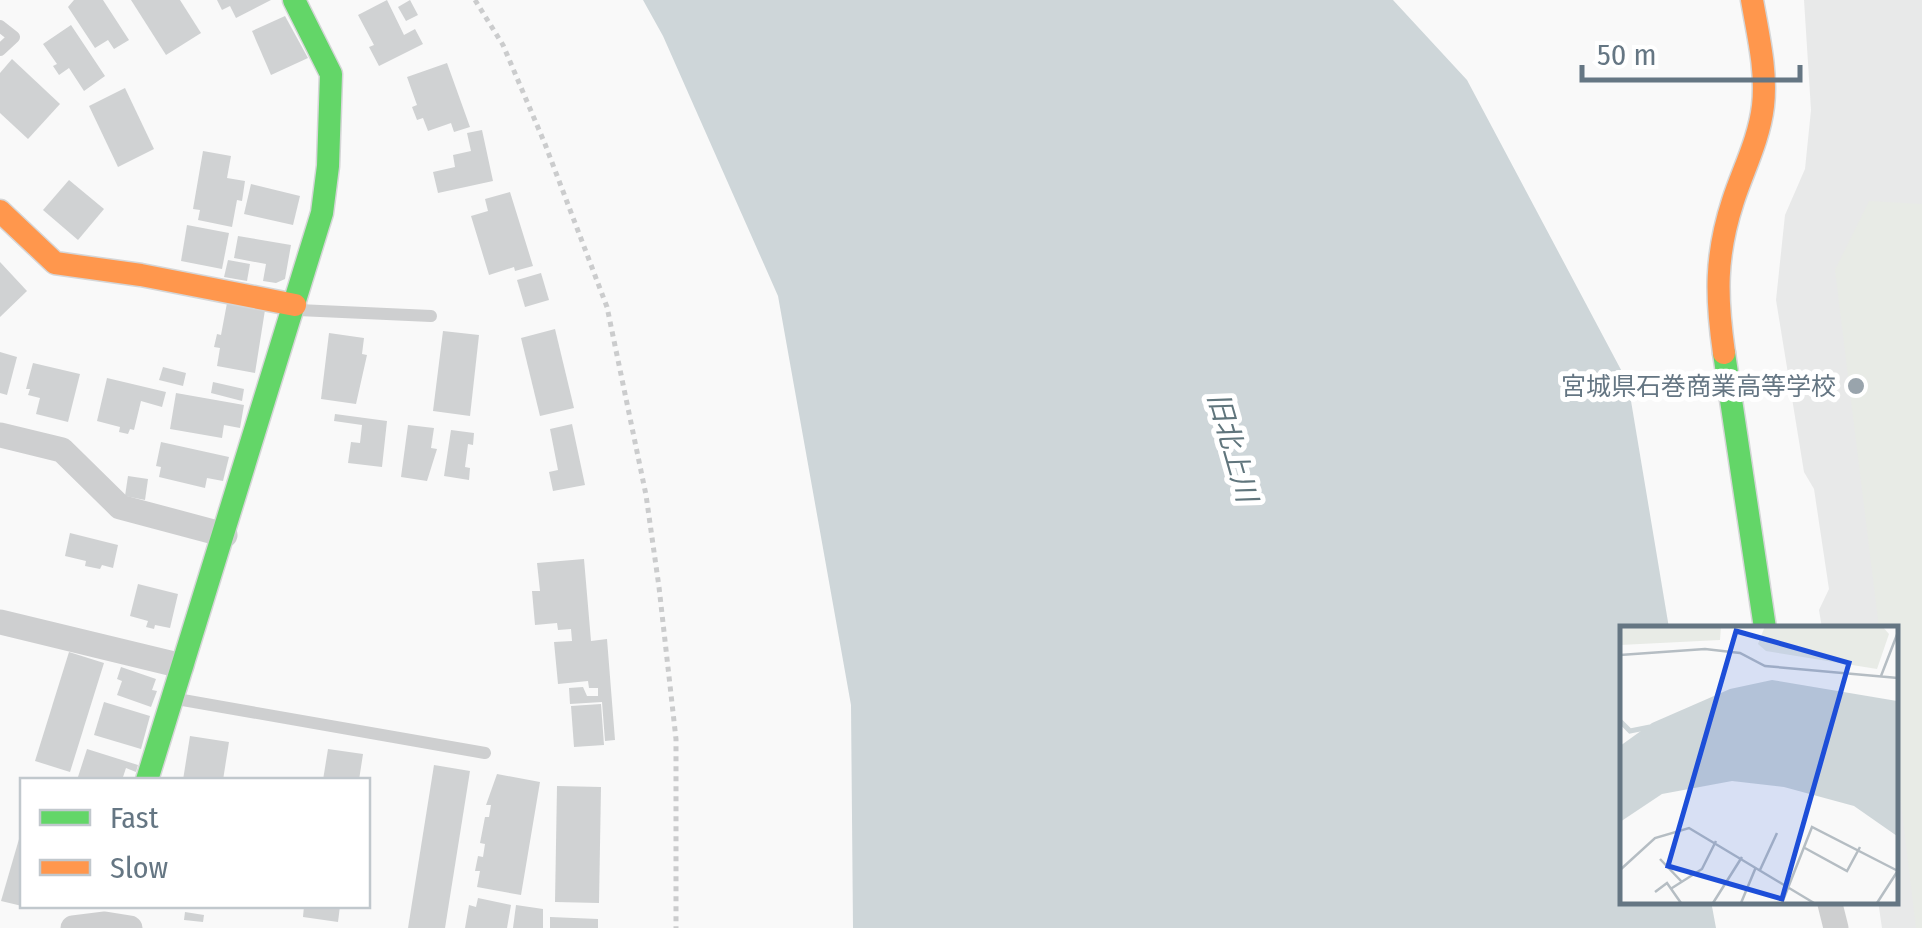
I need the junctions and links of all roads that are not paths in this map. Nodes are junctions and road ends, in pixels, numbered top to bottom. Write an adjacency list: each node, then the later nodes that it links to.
1 (294, 0): 6 (street)
2 (1752, 0): 11 (street)
3 (0, 26): 4 (lane)
4 (0, 50)
5 (0, 211): 6 (street)
6 (294, 308): 7 (lane); 9 (street)
7 (431, 316)
8 (0, 435): 9 (street)
9 (225, 535): 12 (street)
10 (0, 622): 12 (street)
11 (1764, 626)
12 (182, 666): 13 (street)
13 (172, 698): 14 (lane); 15 (street)
14 (485, 753)
15 (148, 778)
16 (1830, 903): 19 (street)
17 (112, 921): 18 (street)
18 (73, 928)
19 (1836, 928)

